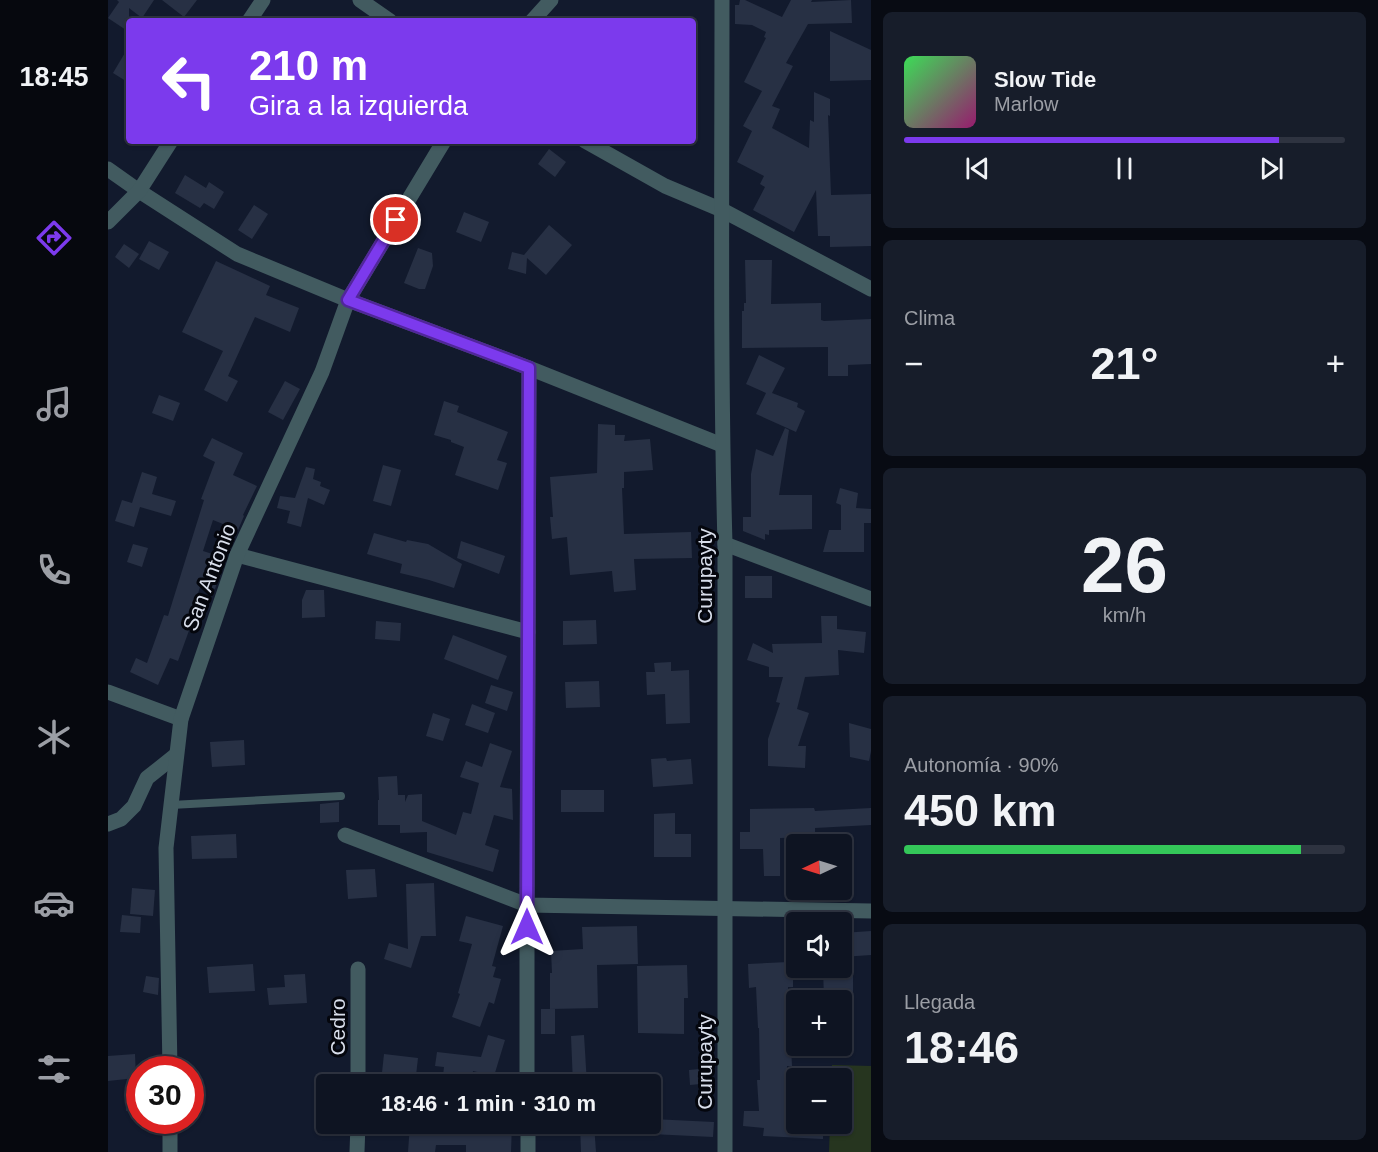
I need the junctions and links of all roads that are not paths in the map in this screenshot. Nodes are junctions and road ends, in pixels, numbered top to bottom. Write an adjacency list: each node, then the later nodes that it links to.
1 (263, 0): 5 (street)
2 (360, 0): 6 (street)
3 (550, 0): 7 (street)
4 (722, 0): 13 (street, Curupayty)
5 (251, 18)
6 (386, 18)
7 (535, 18)
8 (169, 144): 12 (street)
9 (442, 144): 16 (street, San Antonio)
10 (590, 144): 13 (street)
11 (108, 169): 12 (street)
12 (139, 191): 14 (street); 16 (street)
13 (722, 210): 15 (street); 18 (street, Curupayty)
14 (108, 222)
15 (871, 288)
16 (348, 300): 17 (street); 20 (street, San Antonio)
17 (529, 368): 18 (street); 22 (street)
18 (722, 445): 19 (street, Curupayty)
19 (725, 544): 21 (street); 31 (street, Curupayty)
20 (237, 555): 22 (street); 24 (street, San Antonio)
21 (871, 599)
22 (528, 632): 30 (street)
23 (108, 692): 24 (street)
24 (180, 719): 25 (street, San Antonio)
25 (176, 755): 27 (street, San Antonio); 28 (street)
26 (341, 796): 27 (lane)
27 (171, 805): 34 (street, San Antonio)
28 (108, 824)
29 (345, 835): 30 (street)
30 (527, 905): 31 (street); 36 (street)
31 (725, 908): 32 (street); 43 (street, Curupayty)
32 (871, 911)
33 (358, 969): 35 (street, Cedro)
34 (170, 1056)
35 (358, 1074)
36 (527, 1074)
37 (170, 1134): 40 (street)
38 (358, 1134): 41 (street)
39 (528, 1134): 42 (street)
40 (170, 1152)
41 (357, 1152)
42 (528, 1152)
43 (725, 1152)

